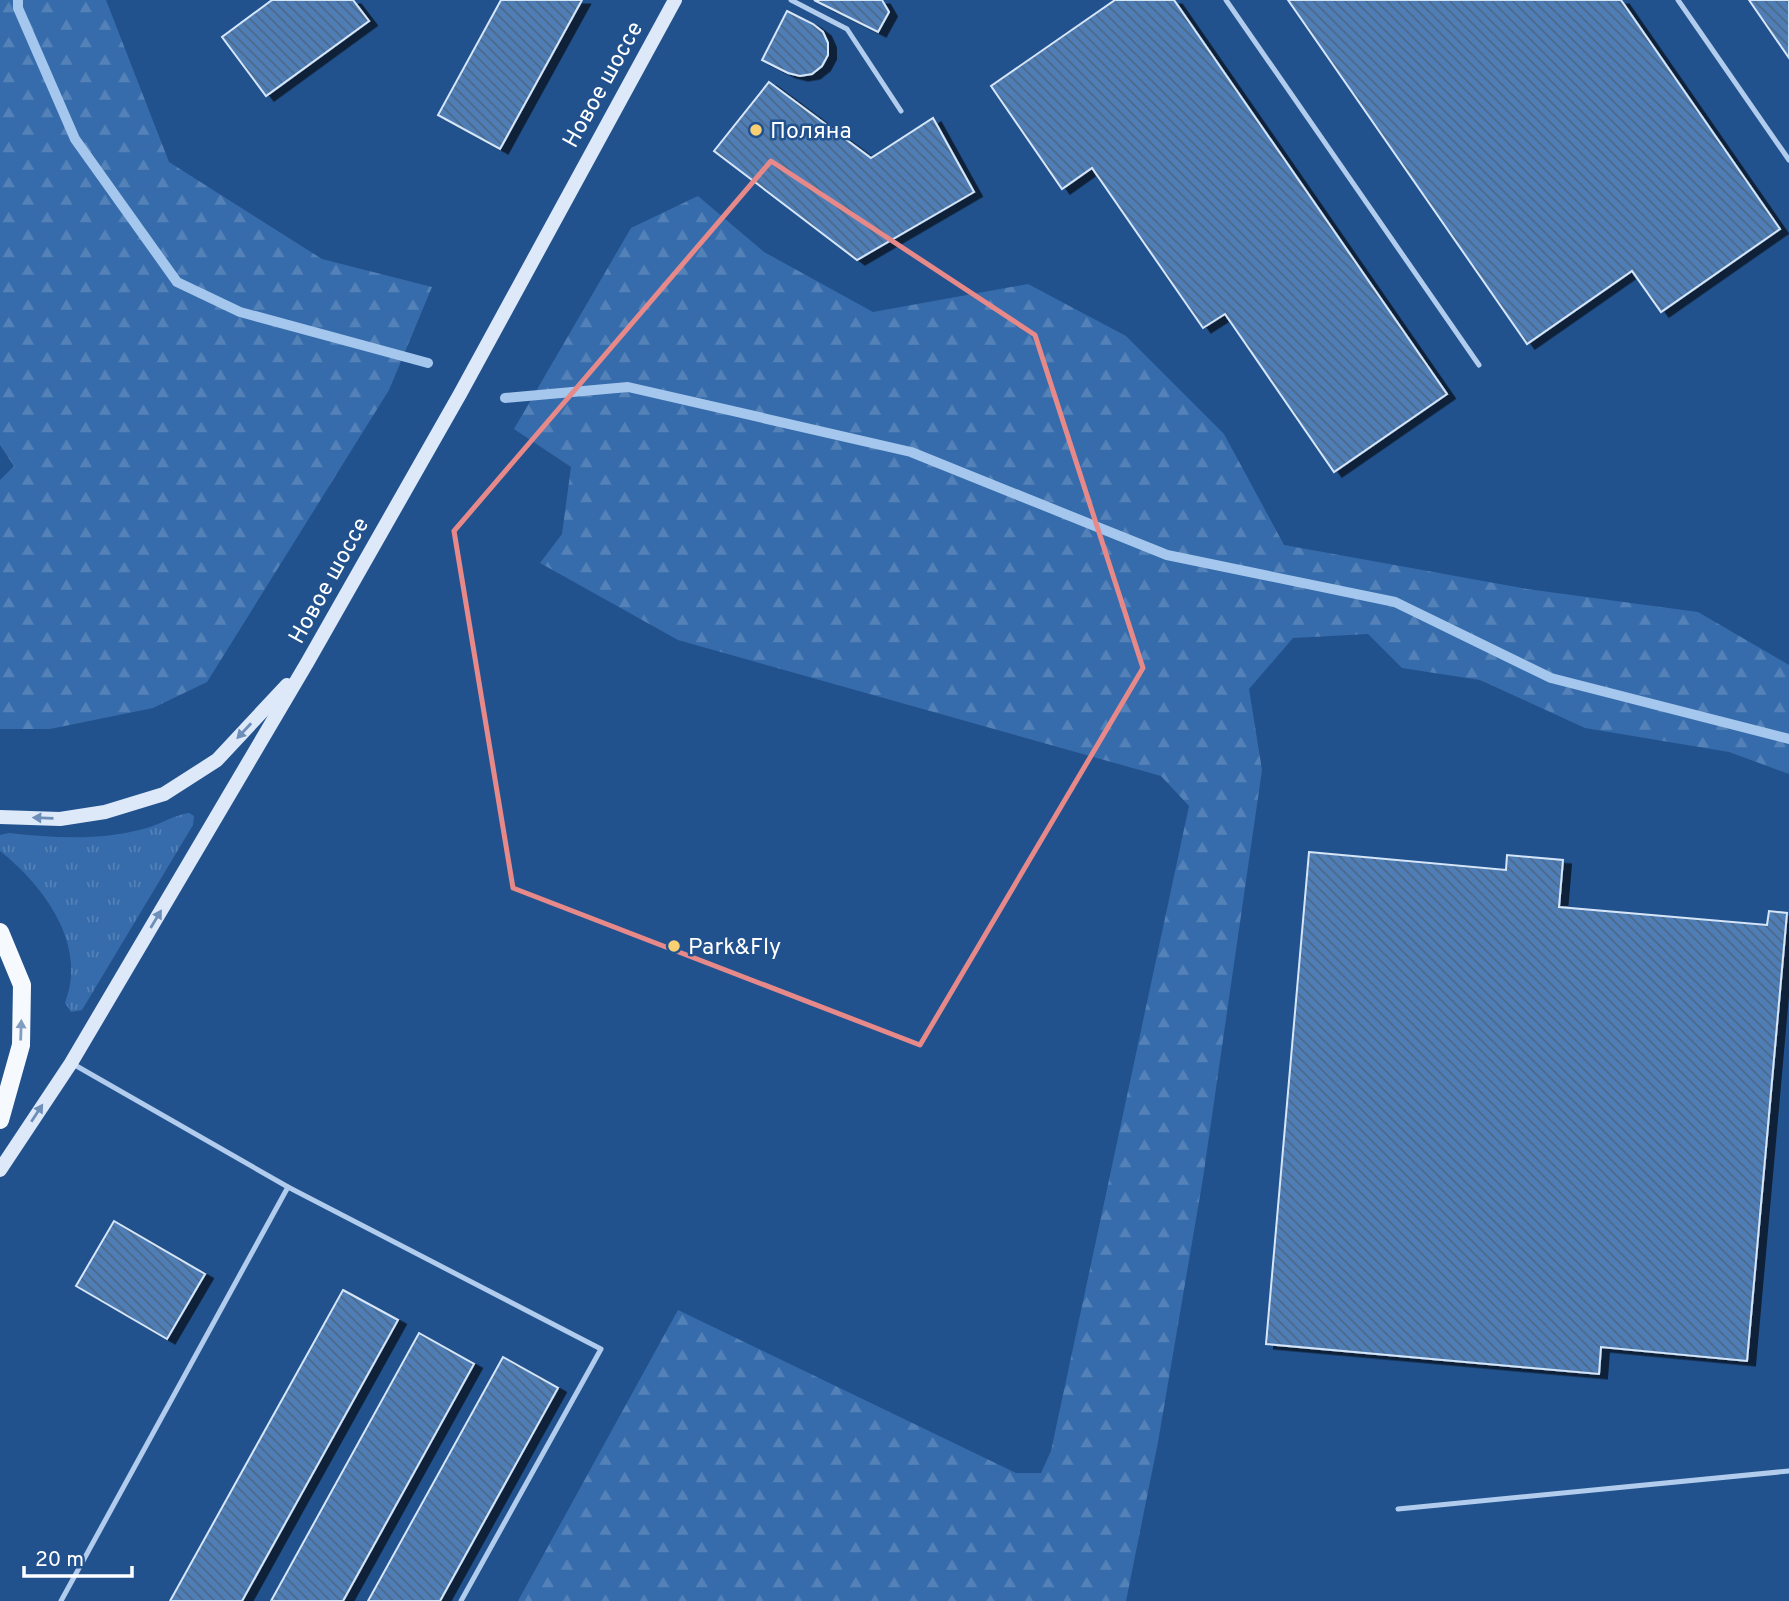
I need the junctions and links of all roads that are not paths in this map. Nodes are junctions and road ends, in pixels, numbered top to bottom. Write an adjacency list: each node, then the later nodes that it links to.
1 (675, 0): 8 (main road, Новое шоссе)
2 (791, 0): 5 (lane)
3 (1226, 0): 7 (lane)
4 (1678, 0): 6 (lane)
5 (901, 111)
6 (1789, 160)
7 (1479, 365)
8 (307, 663): 9 (main road, one-way to 9); 11 (main road, Новое шоссе, one-way to 8)
9 (0, 817)
10 (0, 932): 12 (main road, one-way to 10)
11 (71, 1063): 13 (main road, Новое шоссе, one-way to 11); 14 (lane)
12 (0, 1120)
13 (0, 1170)
14 (288, 1187): 17 (lane); 18 (lane)
15 (1789, 1471): 16 (lane)
16 (1398, 1509)
17 (61, 1601)
18 (461, 1601)

